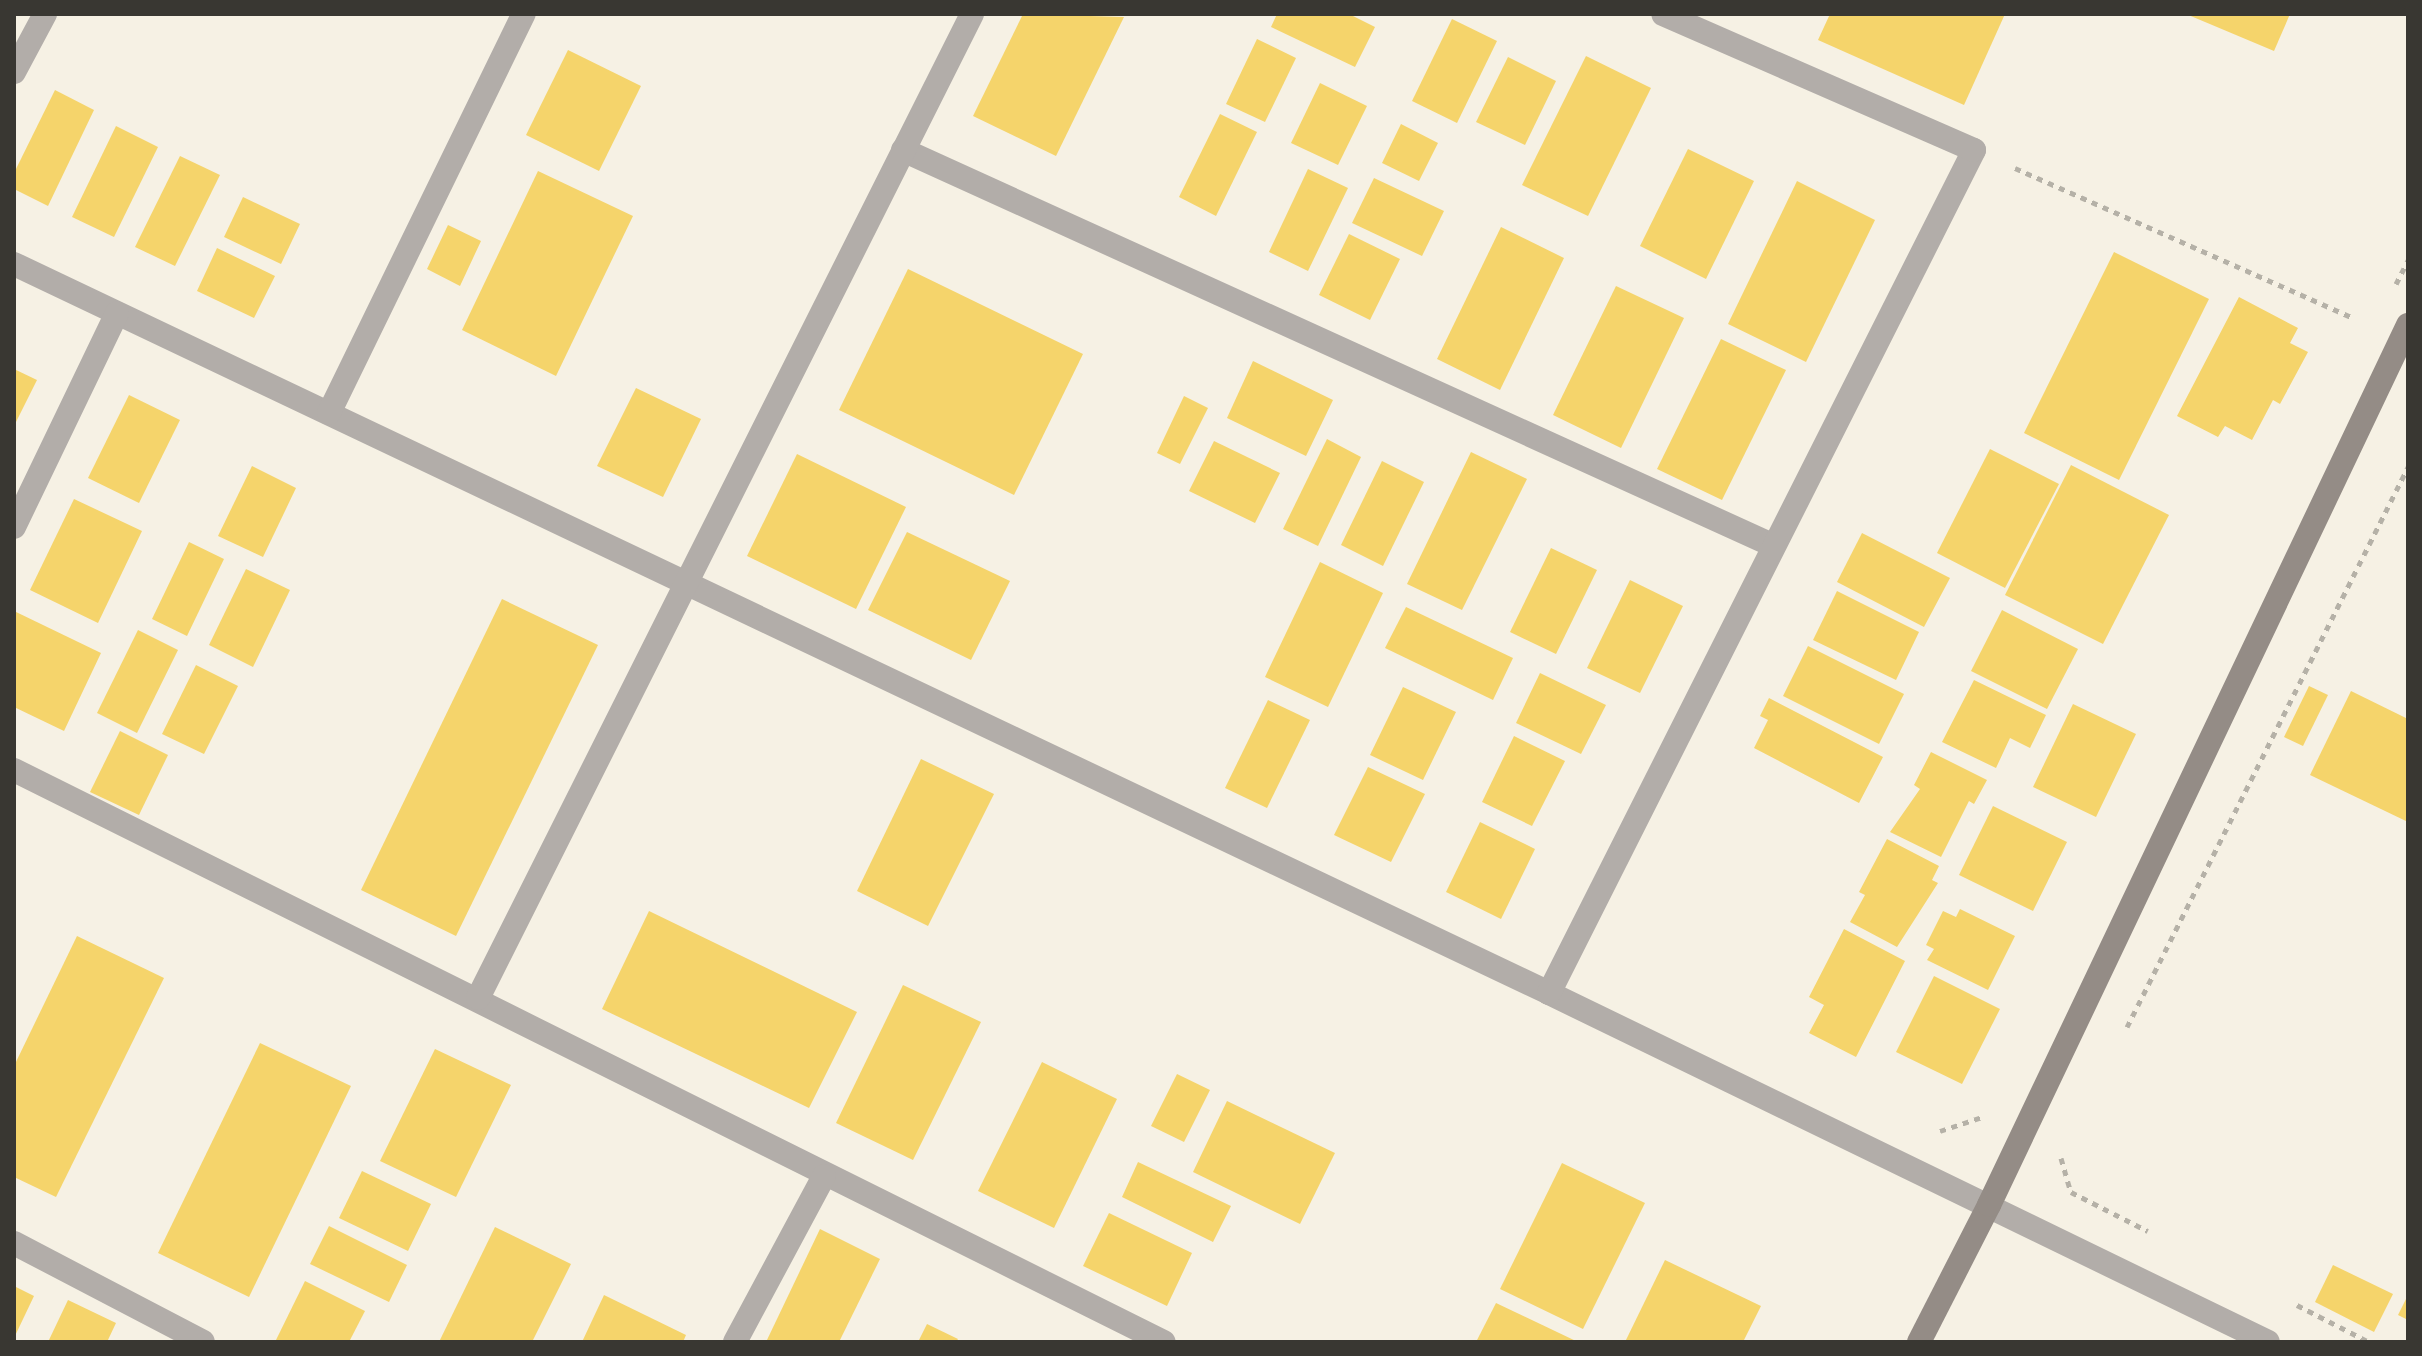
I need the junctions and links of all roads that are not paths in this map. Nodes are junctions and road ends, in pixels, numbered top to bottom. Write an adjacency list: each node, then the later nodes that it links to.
1 (45, 14): 5 (street)
2 (524, 14): 10 (street)
3 (972, 14): 6 (street)
4 (1663, 14): 12 (street)
5 (14, 72)
6 (903, 150): 12 (street); 13 (street)
7 (14, 264): 8 (street)
8 (117, 313): 10 (street); 11 (street)
9 (2408, 325): 18 (street)
10 (329, 413): 13 (street)
11 (14, 527)
12 (1772, 545): 15 (street)
13 (686, 584): 15 (street); 16 (street)
14 (14, 770): 16 (street)
15 (1549, 993): 18 (street)
16 (478, 998): 17 (street)
17 (824, 1176): 21 (street); 22 (street)
18 (1989, 1205): 23 (street); 24 (street)
19 (14, 1243): 20 (street)
20 (196, 1340)
21 (735, 1342)
22 (1164, 1342)
23 (1919, 1342)
24 (2268, 1342)

